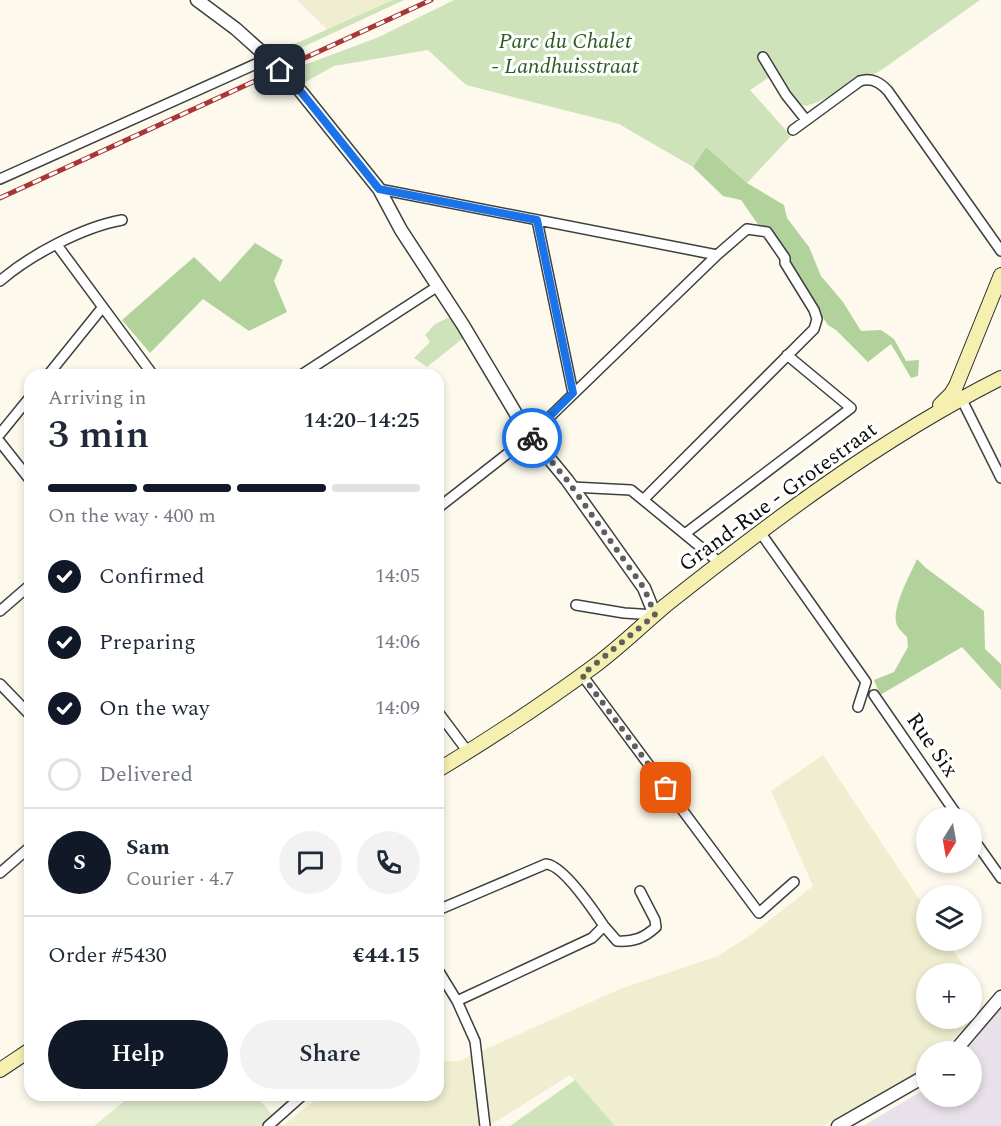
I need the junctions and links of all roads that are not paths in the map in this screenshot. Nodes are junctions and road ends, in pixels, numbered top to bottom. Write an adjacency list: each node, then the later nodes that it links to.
1 (198, 0): 3 (street)
2 (763, 57): 4 (street)
3 (267, 59): 6 (street); 7 (street)
4 (806, 120): 5 (street); 11 (street)
5 (793, 130)
6 (0, 179)
7 (379, 189): 9 (street); 15 (street)
8 (122, 220): 10 (street)
9 (537, 220): 12 (street); 23 (street)
10 (57, 245): 14 (street); 16 (street)
11 (1001, 251)
12 (717, 255): 17 (street); 23 (street)
13 (1001, 275): 22 (main road)
14 (0, 280)
15 (438, 286): 20 (street); 26 (street)
16 (102, 308): 18 (street); 19 (street)
17 (787, 355): 31 (street); 34 (street)
18 (53, 369)
19 (148, 369)
20 (310, 369)
21 (1001, 378): 22 (main road, Grand-Rue - Grotestraat)
22 (958, 392): 29 (street); 33 (main road, Grand-Rue - Grotestraat)
23 (573, 393): 26 (street)
24 (24, 404): 25 (street)
25 (0, 434)
26 (530, 436): 30 (street); 32 (street)
27 (0, 442): 28 (street)
28 (24, 472)
29 (1001, 478)
30 (572, 487): 31 (street); 39 (street)
31 (644, 499): 34 (street)
32 (444, 503)
33 (760, 532): 35 (main road, Grand-Rue - Grotestraat); 43 (street)
34 (686, 533): 35 (street)
35 (720, 563): 39 (main road, Grand-Rue - Grotestraat)
36 (24, 590): 38 (street)
37 (576, 605): 39 (street)
38 (0, 611)
39 (655, 615): 40 (main road, Grand-Rue - Grotestraat)
40 (582, 675): 46 (main road, Grand-Rue - Grotestraat); 53 (street)
41 (0, 684): 44 (street)
42 (874, 695): 48 (street, Rue Six)
43 (858, 707)
44 (24, 709)
45 (444, 720): 46 (street)
46 (468, 753): 47 (main road, Grand-Rue - Grotestraat)
47 (444, 764)
48 (950, 807)
49 (982, 851): 52 (street)
50 (24, 852): 51 (street)
51 (0, 873)
52 (1001, 878)
53 (794, 882)
54 (640, 891): 56 (street)
55 (444, 907): 56 (street)
56 (604, 926): 59 (street)
57 (444, 980): 59 (street)
58 (1001, 997): 60 (street)
59 (457, 1001): 66 (street)
60 (963, 1041)
61 (24, 1054): 62 (main road)
62 (0, 1070)
63 (916, 1082): 67 (street)
64 (296, 1101): 65 (street)
65 (268, 1126)
66 (485, 1126)
67 (838, 1126)

